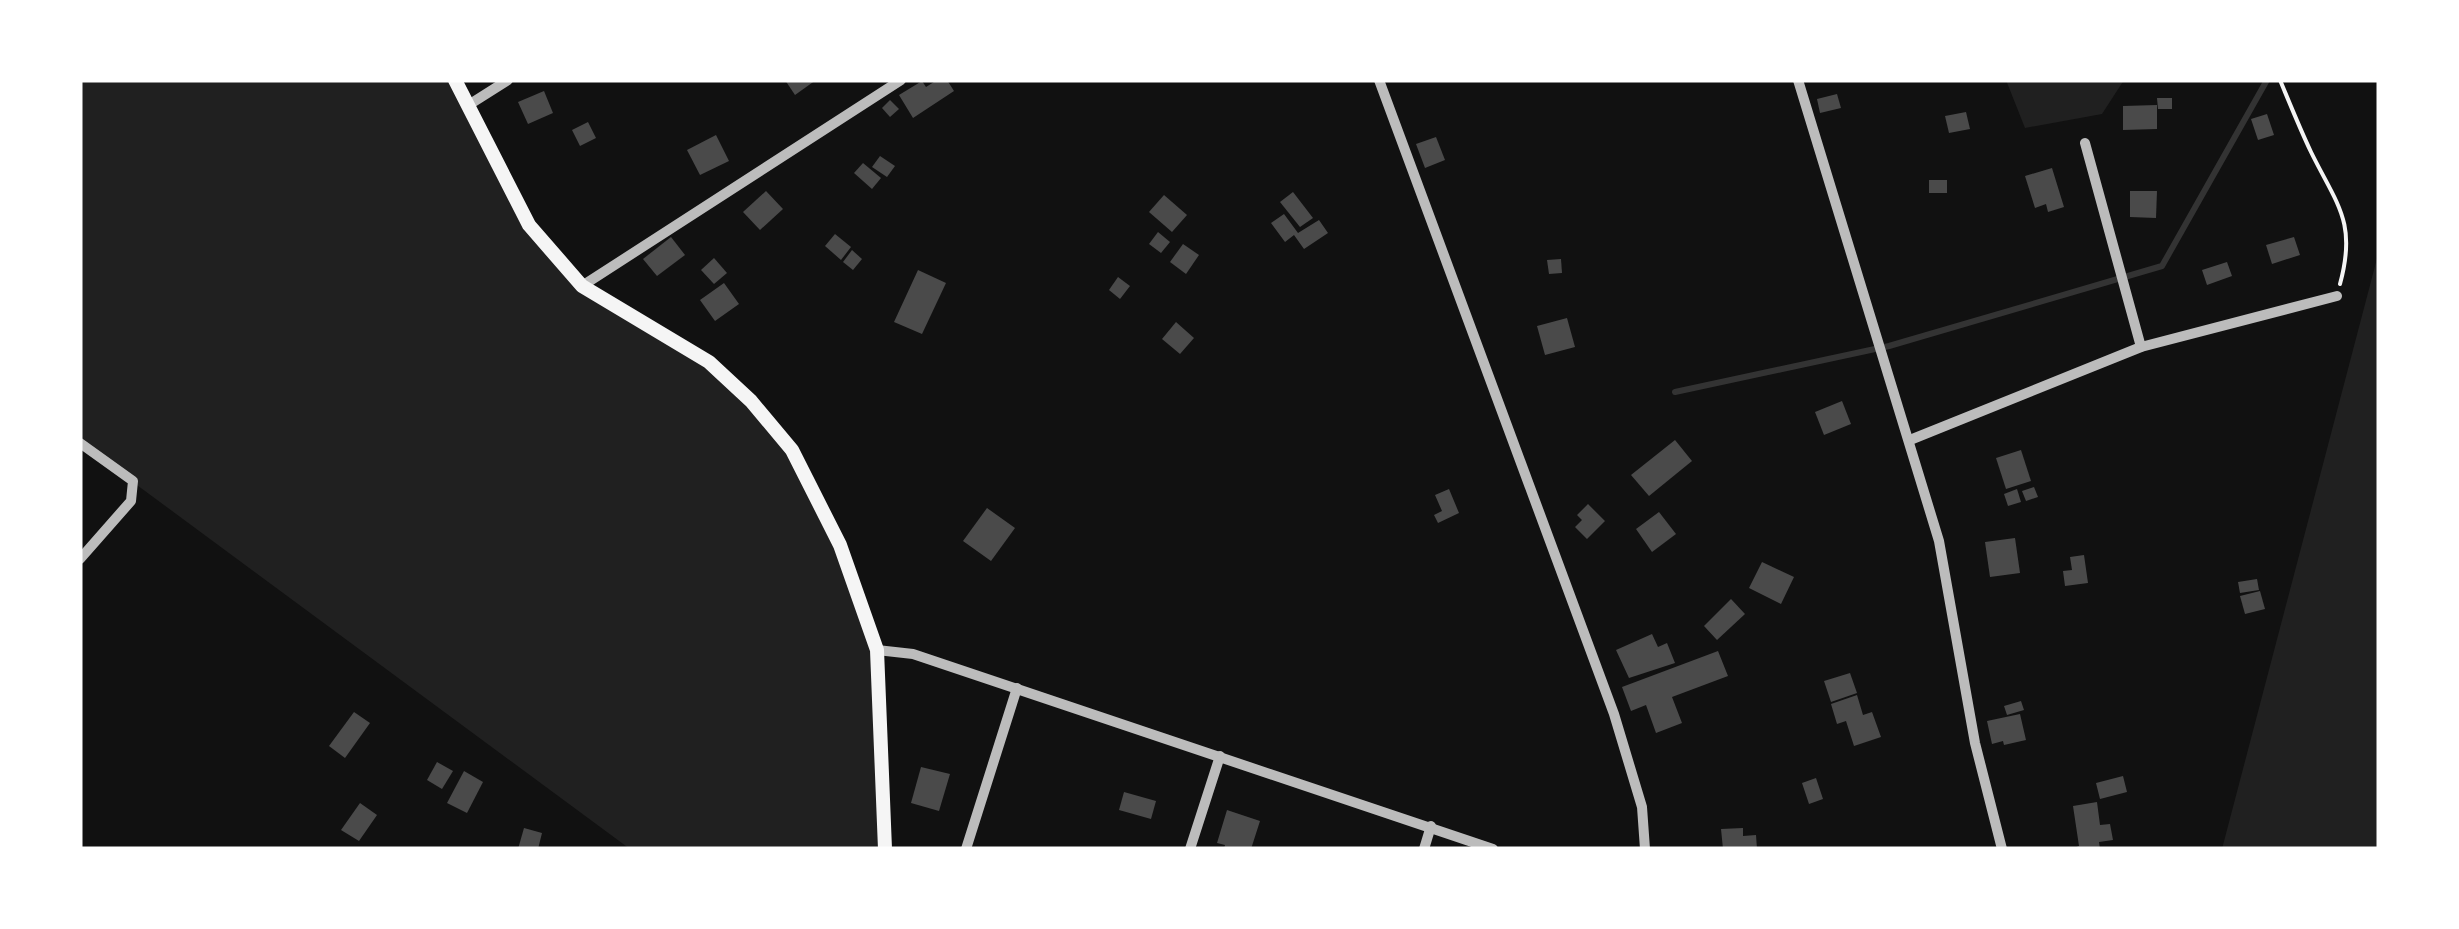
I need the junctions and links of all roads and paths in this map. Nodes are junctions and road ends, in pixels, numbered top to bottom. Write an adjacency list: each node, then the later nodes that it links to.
1 (456, 80): 7 (main road)
2 (508, 80): 7 (street)
3 (901, 80): 9 (street)
4 (1379, 80): 24 (street)
5 (1798, 80): 12 (street)
6 (2280, 80): 10 (path)
7 (467, 106): 9 (main road)
8 (2085, 143): 11 (street)
9 (582, 286): 15 (main road)
10 (2337, 296): 11 (street)
11 (2140, 347): 12 (street)
12 (1910, 440): 25 (street)
13 (80, 443): 14 (street)
14 (80, 559)
15 (877, 650): 16 (street); 19 (main road)
16 (1017, 688): 17 (street); 20 (street)
17 (1220, 756): 18 (street); 21 (street)
18 (1432, 826): 22 (street); 23 (street)
19 (886, 849)
20 (966, 849)
21 (1190, 849)
22 (1424, 849)
23 (1494, 849)
24 (1645, 849)
25 (2002, 849)

